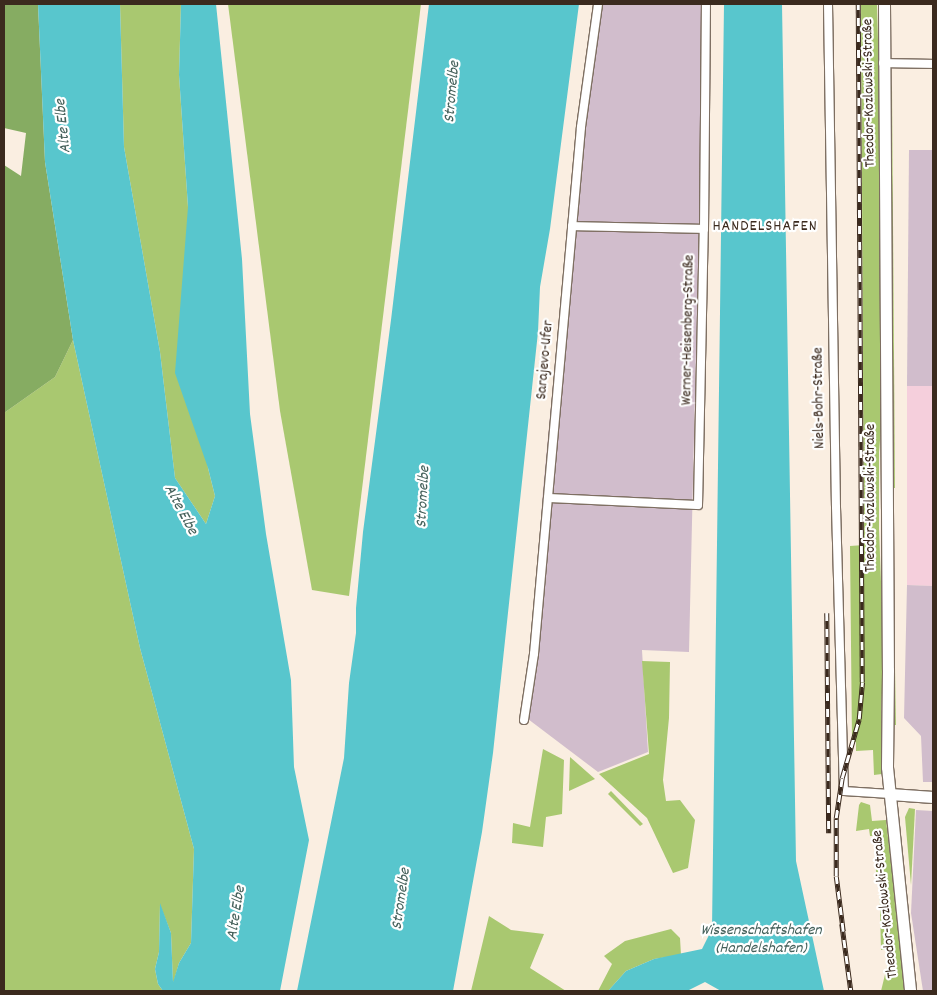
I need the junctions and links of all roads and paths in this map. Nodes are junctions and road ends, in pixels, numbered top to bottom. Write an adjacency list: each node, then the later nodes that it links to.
1 (598, 4): 7 (street, Sarajevo-Ufer)
2 (706, 4): 8 (street, Werner-Heisenberg-Straße)
3 (828, 4): 11 (street, Niels-Bohr-Straße)
4 (884, 4): 5 (main road, Theodor-Kozlowski-Straße)
5 (883, 63): 6 (street); 11 (main road, Theodor-Kozlowski-Straße)
6 (933, 64)
7 (572, 226): 8 (street); 9 (street, Sarajevo-Ufer)
8 (704, 229): 9 (street, Werner-Heisenberg-Straße)
9 (548, 498): 10 (street, Sarajevo-Ufer)
10 (524, 720)
11 (890, 794): 12 (main road); 13 (main road, Theodor-Kozlowski-Straße)
12 (933, 798)
13 (910, 991)

